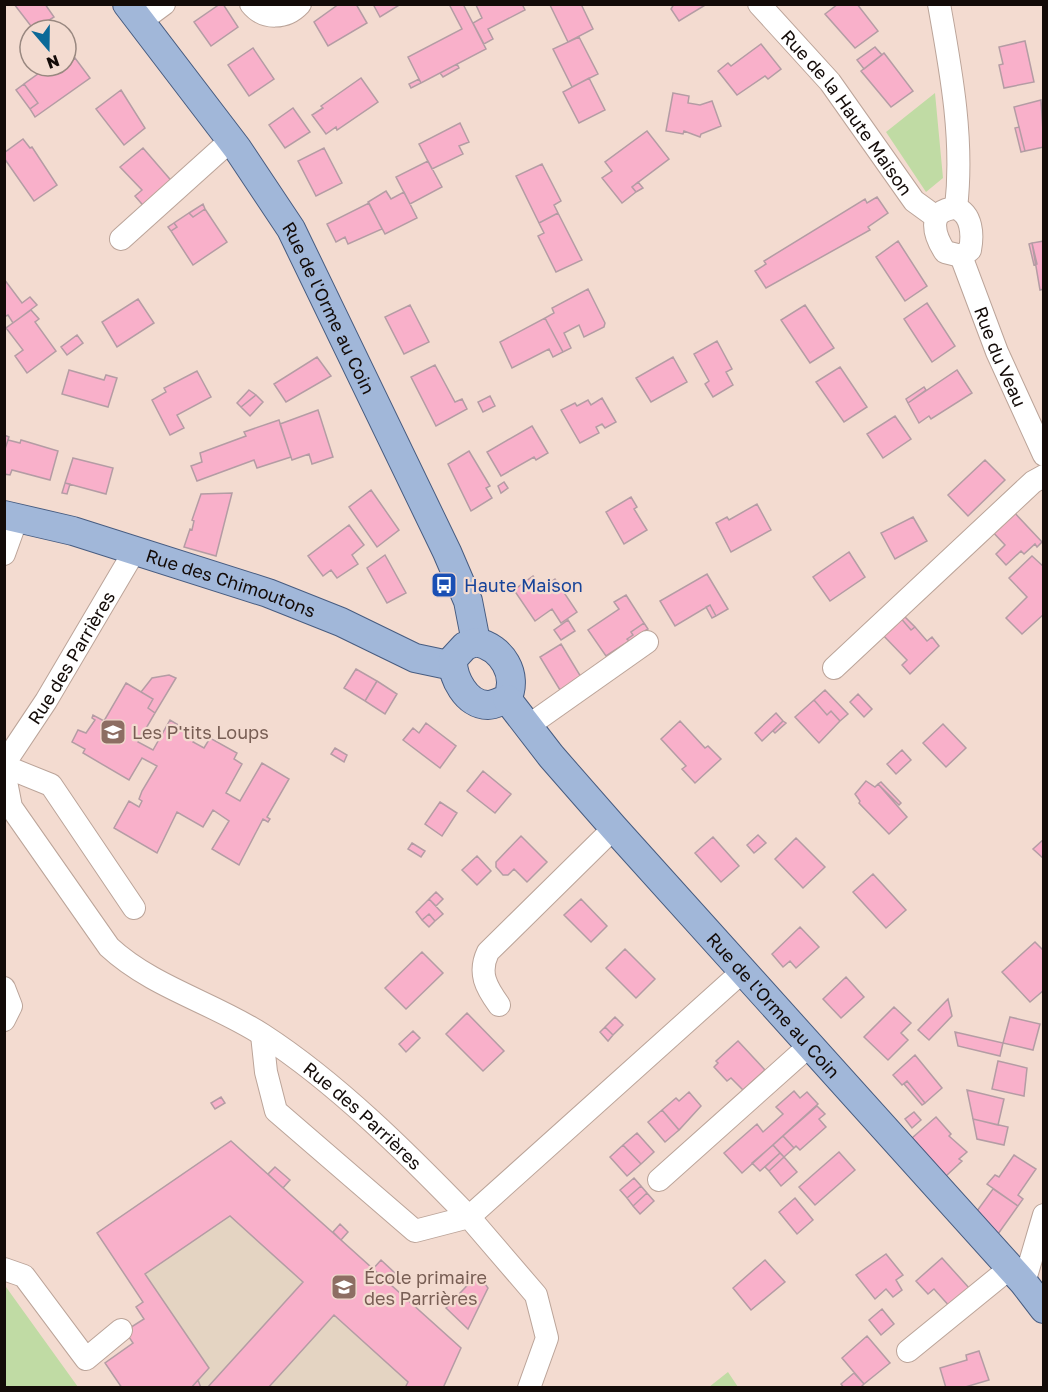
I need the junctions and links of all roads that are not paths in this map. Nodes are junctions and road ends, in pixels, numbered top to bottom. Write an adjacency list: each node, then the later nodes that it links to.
1 (164, 4): 6 (street)
2 (251, 4): 3 (street)
3 (300, 4)
4 (759, 4): 8 (street, Rue de la Haute Maison)
5 (939, 4): 8 (street)
6 (134, 13): 7 (main road, Rue de l'Orme au Coin)
7 (231, 140): 9 (street); 17 (main road, Rue de l'Orme au Coin)
8 (946, 212): 10 (street); 10 (street)
9 (121, 239)
10 (962, 256): 11 (street, Rue du Veau)
11 (1038, 428): 12 (street, Rue du Veau)
12 (1044, 455)
13 (1044, 476): 20 (street)
14 (11, 516): 15 (main road, Rue des Chimoutons); 16 (street)
15 (135, 550): 19 (main road, Rue des Chimoutons); 23 (street, Rue des Parrières)
16 (4, 554)
17 (476, 642): 19 (main road); 21 (main road)
18 (647, 642): 22 (street)
19 (453, 666): 21 (main road)
20 (834, 668)
21 (507, 699): 22 (main road, Rue de l'Orme au Coin)
22 (528, 726): 25 (main road, Rue de l'Orme au Coin)
23 (4, 765): 26 (street)
24 (4, 771): 31 (street, Rue des Parrières)
25 (614, 828): 27 (main road, Rue de l'Orme au Coin); 29 (street)
26 (134, 908)
27 (743, 971): 32 (main road, Rue de l'Orme au Coin); 35 (street)
28 (4, 988): 30 (street)
29 (499, 1005)
30 (4, 1020)
31 (262, 1035): 35 (street, Rue des Parrières); 35 (street)
32 (810, 1046): 33 (street); 37 (main road, Rue de l'Orme au Coin)
33 (659, 1180)
34 (1044, 1215): 37 (street)
35 (469, 1217): 41 (street, Rue des Parrières)
36 (4, 1269): 39 (street)
37 (1017, 1276): 38 (main road, Rue de l'Orme au Coin); 40 (street)
38 (1044, 1309)
39 (121, 1330)
40 (908, 1351)
41 (529, 1388)

